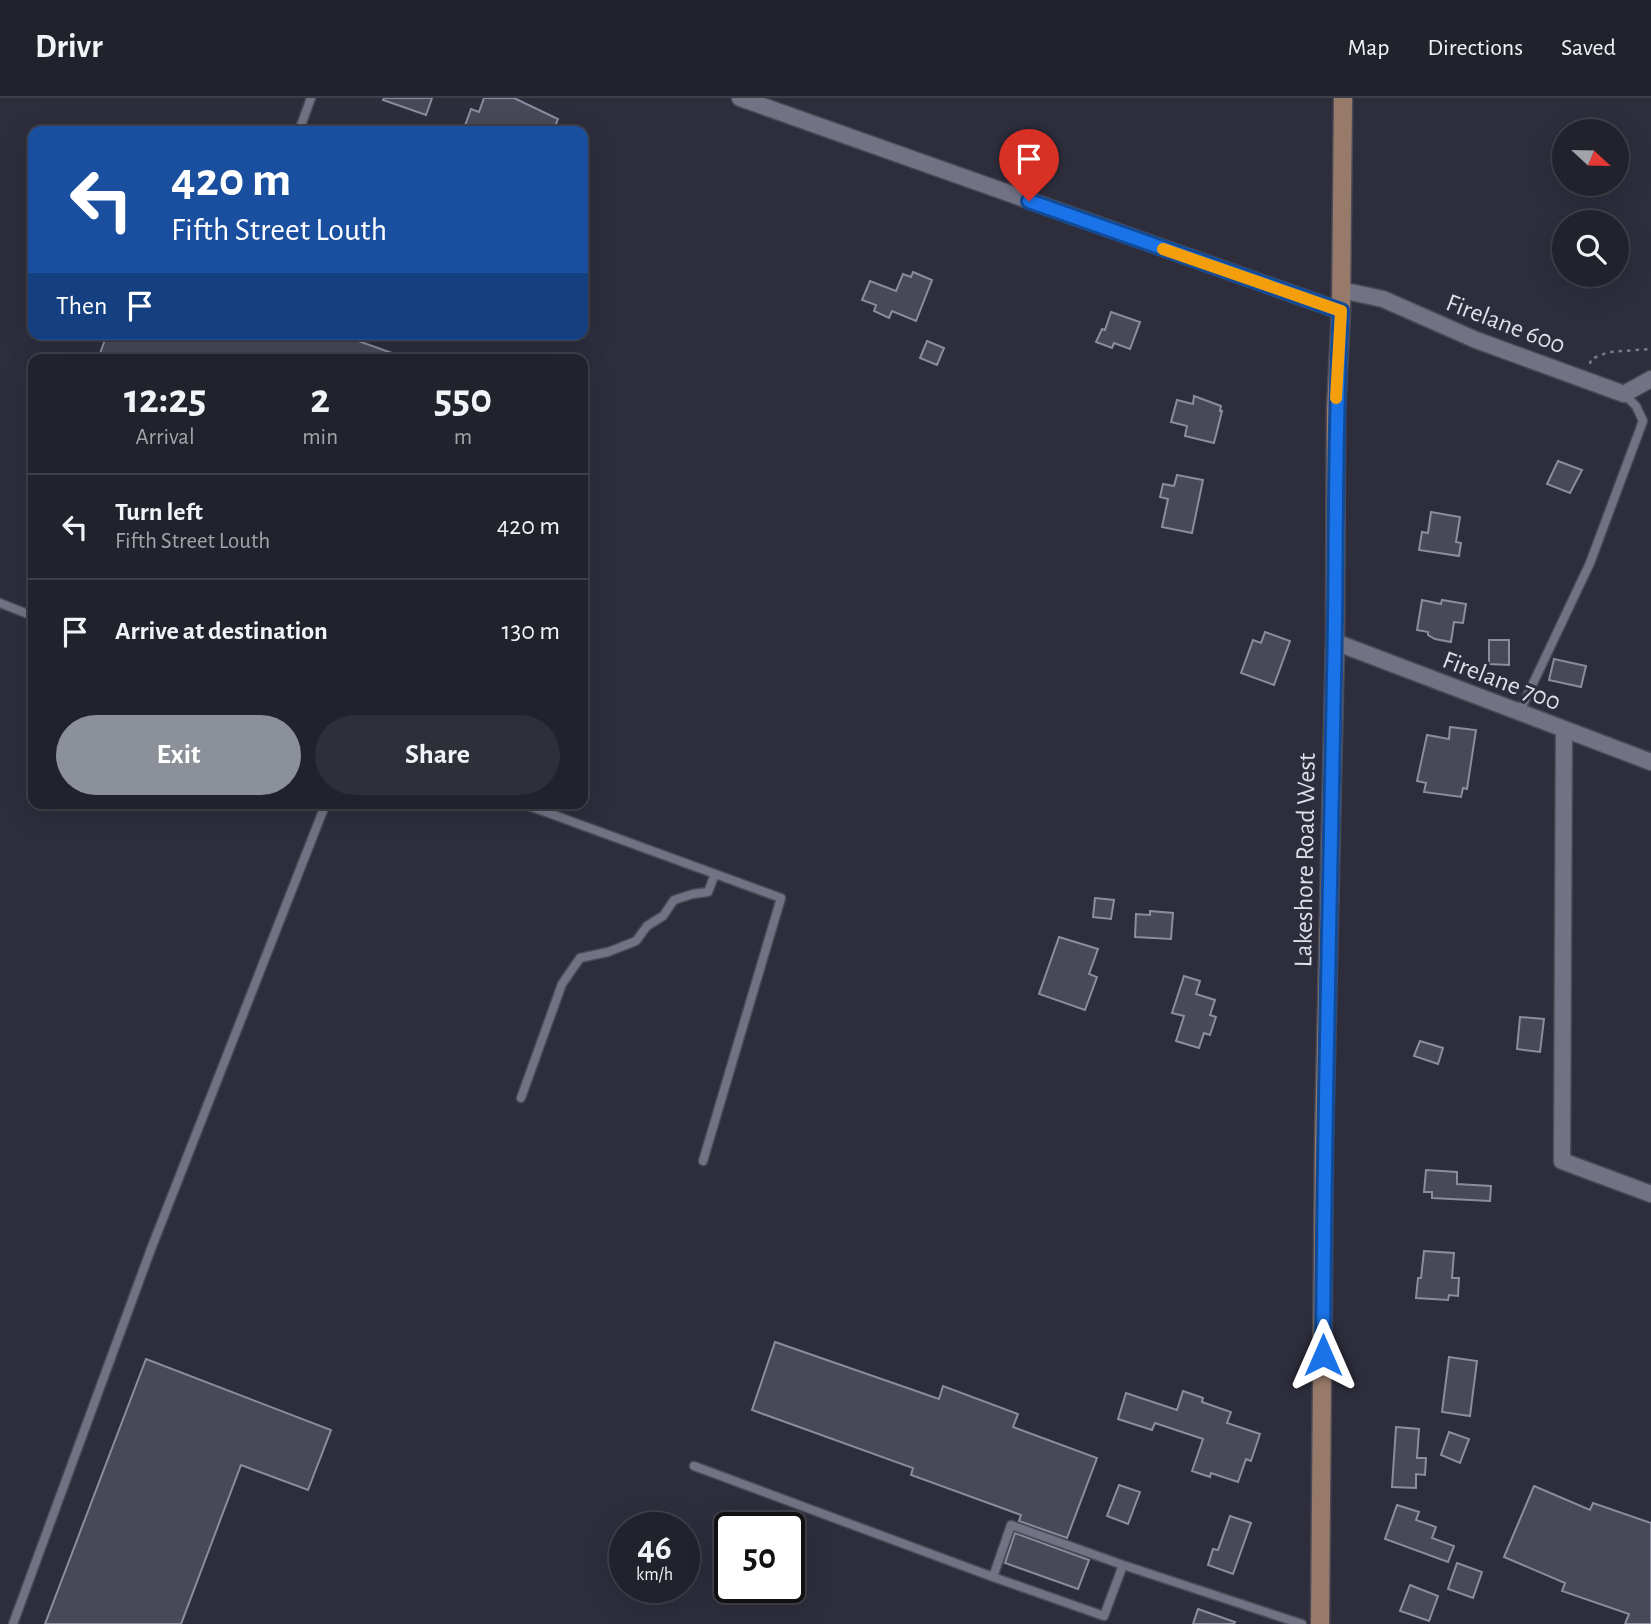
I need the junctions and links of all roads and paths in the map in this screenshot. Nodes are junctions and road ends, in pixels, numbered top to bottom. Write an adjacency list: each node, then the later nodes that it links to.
1 (311, 98): 4 (lane)
2 (740, 98): 6 (street)
3 (1343, 98): 5 (main road, Lakeshore Road West)
4 (301, 126)
5 (1341, 290): 6 (main road, Lakeshore Road West); 9 (street, Firelane 600)
6 (1341, 311): 13 (main road, Lakeshore Road West)
7 (1651, 349): 9 (path)
8 (1651, 379): 10 (street)
9 (1584, 380): 10 (street, Firelane 600)
10 (1624, 394): 14 (lane)
11 (0, 603): 12 (lane)
12 (28, 614)
13 (1335, 642): 14 (street, Firelane 700); 28 (main road, Lakeshore Road West)
14 (1519, 713): 15 (street, Firelane 700)
15 (1564, 730): 16 (street, Firelane 700); 22 (street)
16 (1651, 762)
17 (324, 809): 26 (lane)
18 (537, 809): 19 (lane)
19 (715, 874): 20 (lane); 21 (lane)
20 (521, 1098)
21 (703, 1161)
22 (1651, 1194)
23 (694, 1466): 25 (lane)
24 (1123, 1565): 25 (lane); 25 (lane); 27 (lane)
25 (993, 1577)
26 (13, 1624)
27 (1303, 1624)
28 (1320, 1624)

